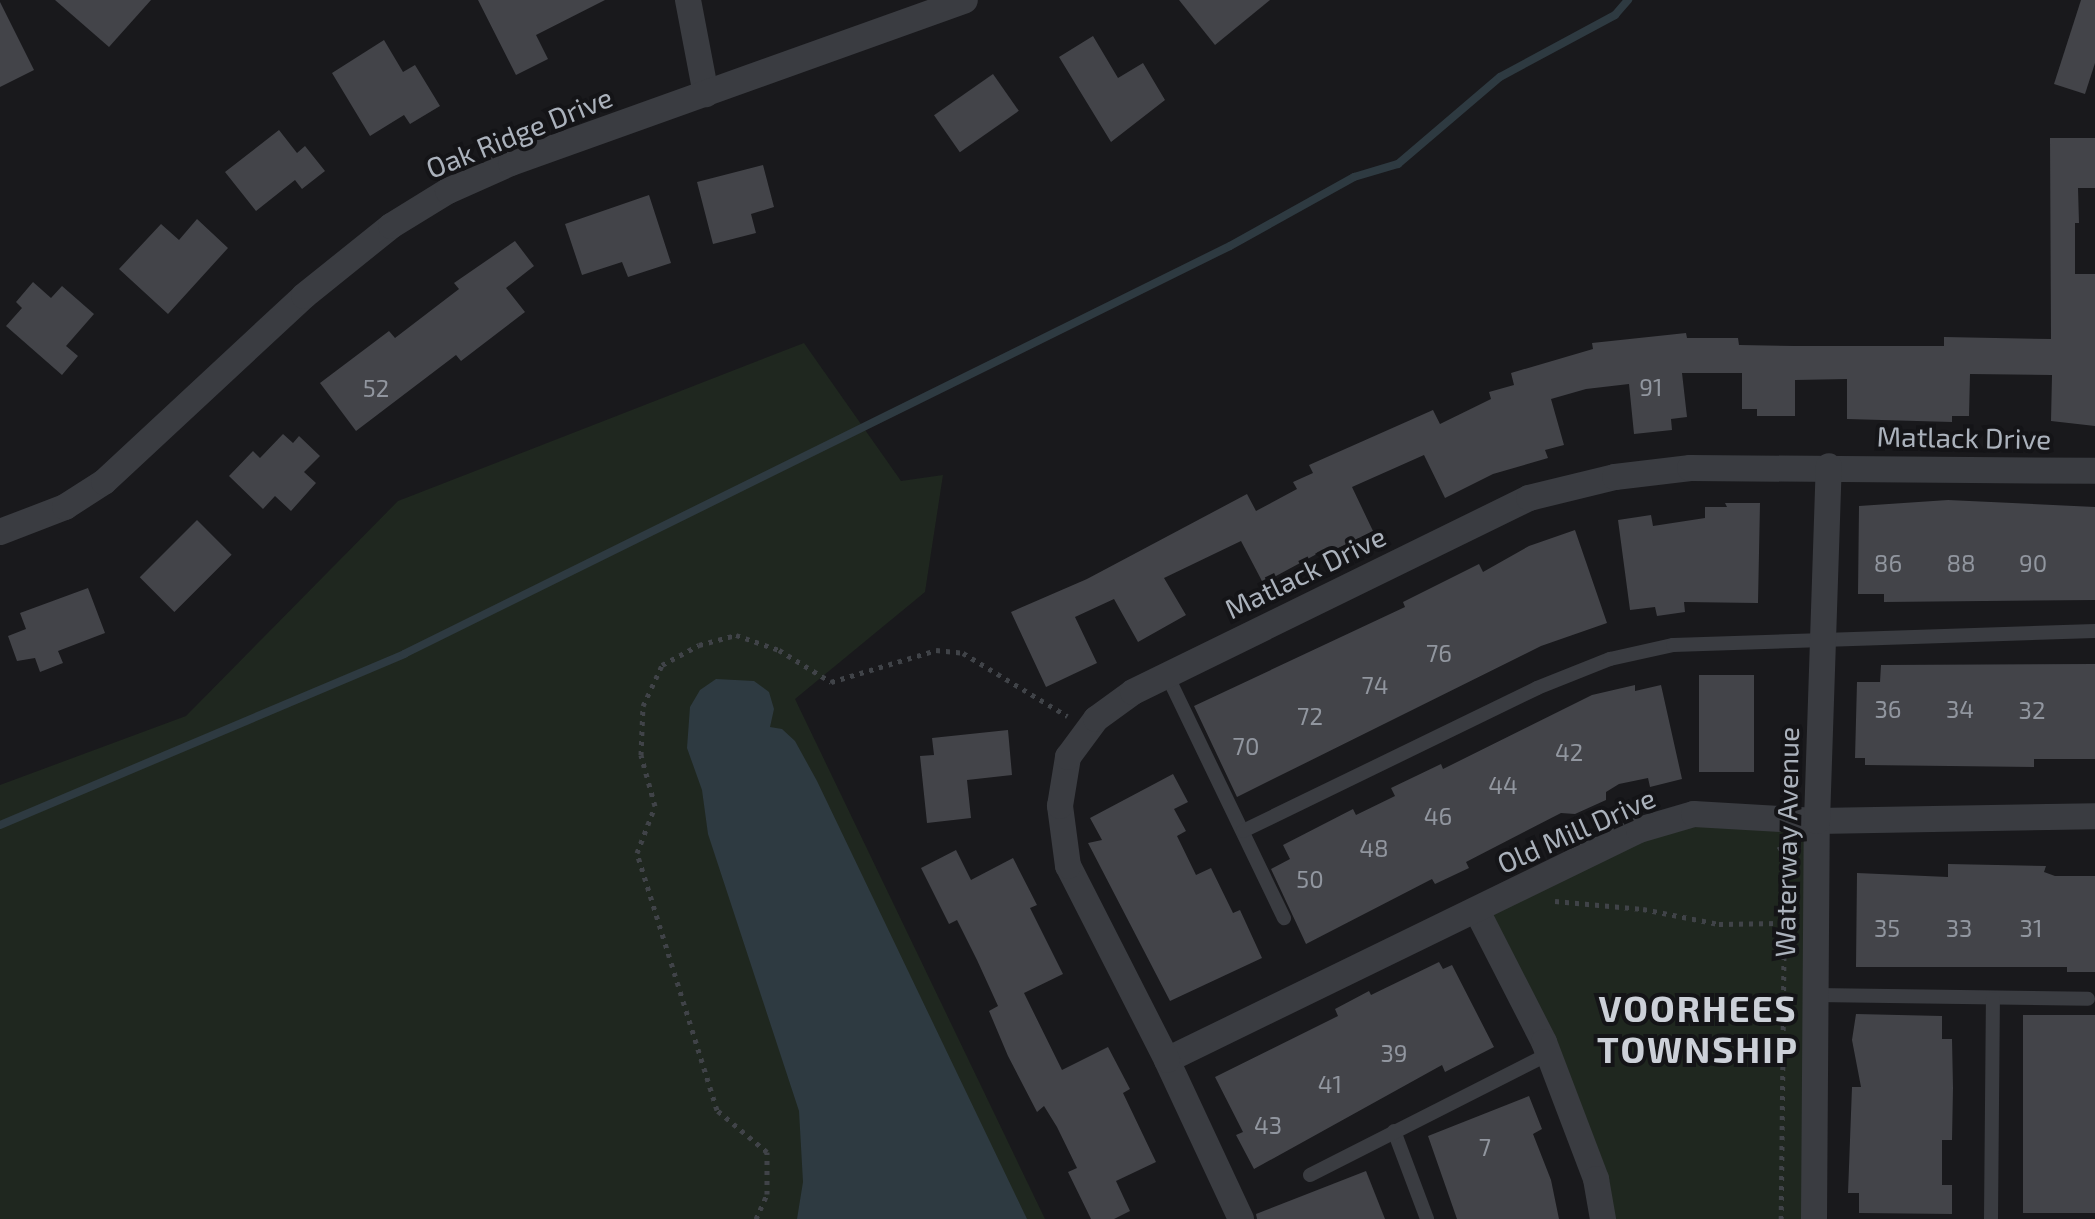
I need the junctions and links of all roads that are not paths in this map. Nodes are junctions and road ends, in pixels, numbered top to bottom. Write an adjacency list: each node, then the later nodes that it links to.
1 (688, 0): 3 (street)
2 (965, 0): 3 (street, Oak Ridge Drive)
3 (706, 94): 6 (street, Oak Ridge Drive)
4 (1829, 466): 5 (street, Matlack Drive); 8 (street, Waterway Avenue); 9 (street, Matlack Drive)
5 (2095, 471)
6 (0, 532)
7 (2095, 631): 8 (lane)
8 (1823, 637): 11 (street, Waterway Avenue); 12 (lane)
9 (1167, 675): 12 (lane); 19 (street, Matlack Drive)
10 (2095, 816): 11 (street, Old Mill Drive)
11 (1817, 821): 13 (street, Old Mill Drive); 15 (street, Waterway Avenue)
12 (1243, 831): 14 (lane)
13 (1477, 911): 18 (street); 19 (street, Old Mill Drive)
14 (1284, 918)
15 (1816, 995): 16 (lane); 25 (street, Waterway Avenue)
16 (1993, 999): 17 (lane); 26 (lane)
17 (2088, 999)
18 (1549, 1054): 20 (lane); 24 (street)
19 (1167, 1060): 22 (street, Matlack Drive)
20 (1394, 1131): 21 (lane); 23 (lane)
21 (1310, 1175)
22 (1241, 1219)
23 (1427, 1219)
24 (1603, 1219)
25 (1814, 1219)
26 (1991, 1219)

